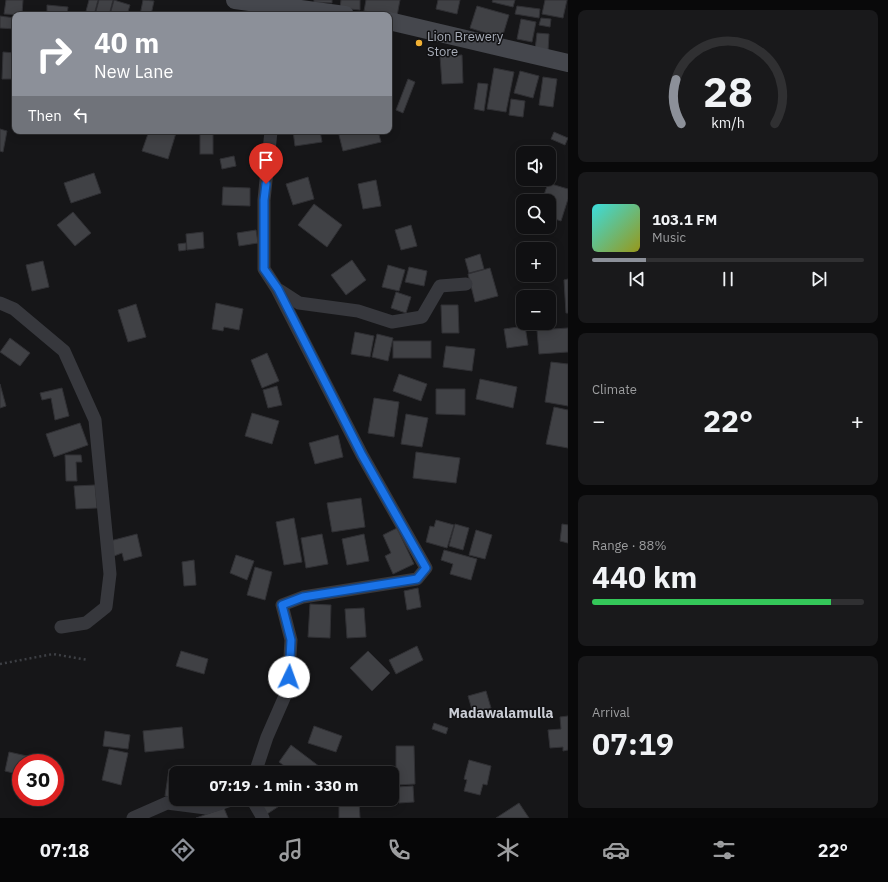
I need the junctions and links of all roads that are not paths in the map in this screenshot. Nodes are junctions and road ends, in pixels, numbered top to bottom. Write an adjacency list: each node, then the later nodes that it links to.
1 (235, 0): 2 (main road)
2 (263, 9): 3 (main road)
3 (304, 12)
4 (392, 22): 5 (main road)
5 (568, 63)
6 (271, 134): 8 (street)
7 (466, 284): 8 (street)
8 (278, 289): 11 (street)
9 (0, 302): 10 (street)
10 (61, 627)
11 (258, 766)
12 (169, 803): 16 (street)
13 (190, 806): 14 (street)
14 (212, 806)
15 (256, 806): 17 (street)
16 (133, 818)
17 (263, 818)

